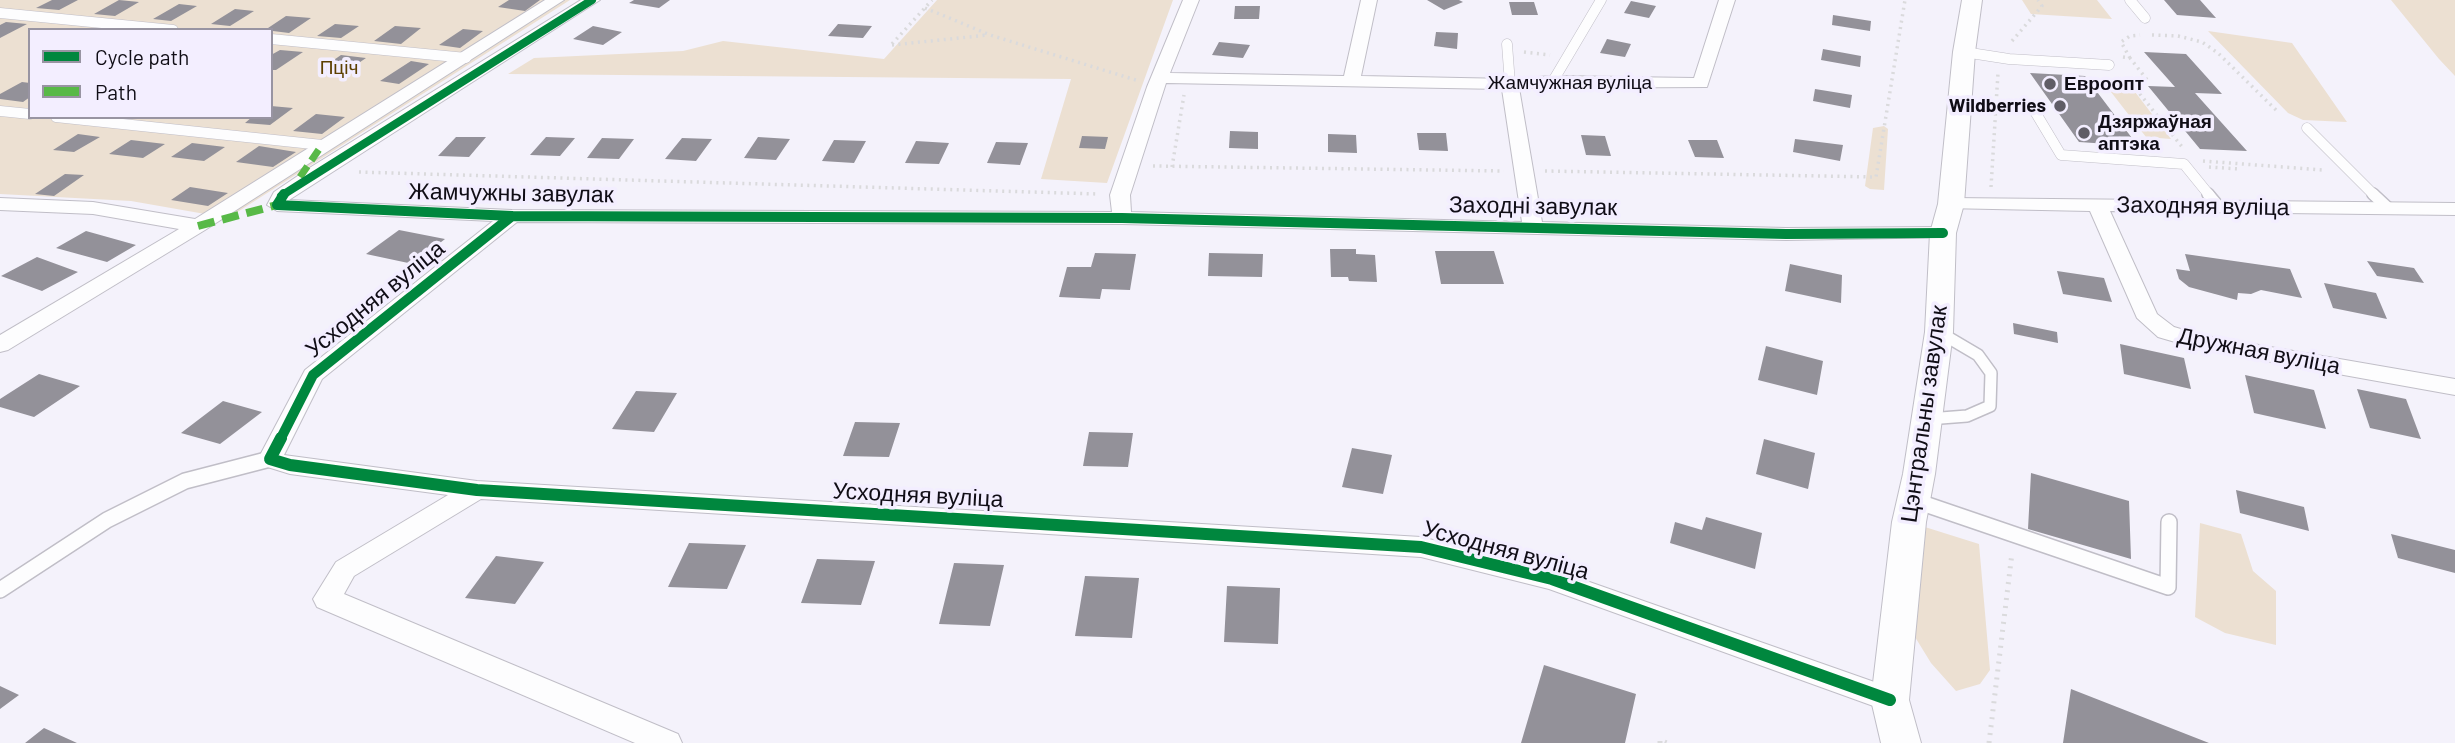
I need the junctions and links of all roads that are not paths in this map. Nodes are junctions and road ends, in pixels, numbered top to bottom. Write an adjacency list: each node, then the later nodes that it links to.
1 (556, 0): 15 (street)
2 (592, 0): 27 (street, Жамчужны завулак)
3 (1191, 0): 19 (street)
4 (1369, 0): 17 (street)
5 (1601, 0): 18 (lane)
6 (1727, 0): 18 (street, Жамчужная вуліца)
7 (1972, 0): 14 (street, Цэнтральны завулак)
8 (2130, 0): 10 (lane)
9 (0, 13): 11 (lane)
10 (2145, 18)
11 (153, 28)
12 (273, 39): 15 (lane)
13 (1507, 47): 20 (lane)
14 (1964, 52): 16 (lane); 35 (street, Цэнтральны завулак)
15 (466, 58): 26 (street)
16 (2109, 65)
17 (1351, 80): 19 (street, Жамчужная вуліца); 20 (street, Жамчужная вуліца)
18 (1553, 81): 20 (street, Жамчужная вуліца)
19 (1158, 82): 34 (street)
20 (1510, 84): 37 (street)
21 (2031, 105): 30 (lane)
22 (0, 111): 23 (lane)
23 (28, 114)
24 (75, 119): 26 (lane)
25 (2307, 128): 31 (lane)
26 (322, 145): 36 (street)
27 (318, 171): 33 (street, Жамчужны завулак)
28 (0, 204): 36 (street)
29 (2097, 205): 30 (street, Заходняя вуліца); 35 (street, Заходняя вуліца); 40 (street, Дружная вуліца)
30 (2218, 206): 31 (street, Заходняя вуліца)
31 (2388, 208): 32 (street, Заходняя вуліца)
32 (2455, 209)
33 (512, 216): 34 (street, Жамчужны завулак); 42 (street, Усходняя вуліца)
34 (1122, 218): 37 (street, Заходні завулак)
35 (1947, 218): 37 (street, Заходні завулак); 38 (street, Цэнтральны завулак)
36 (198, 226): 39 (street)
37 (1533, 226)
38 (1939, 332): 41 (street, Цэнтральны завулак); 41 (lane)
39 (0, 345)
40 (2455, 387)
41 (1927, 419): 44 (street, Цэнтральны завулак)
42 (270, 459): 43 (street, Усходняя вуліца); 46 (lane)
43 (477, 490): 47 (street, Усходняя вуліца); 48 (street)
44 (1914, 500): 45 (lane); 47 (street, Цэнтральны завулак)
45 (2169, 522)
46 (0, 590)
47 (1890, 700): 49 (street, Цэнтральны завулак)
48 (667, 743)
49 (1901, 743)

